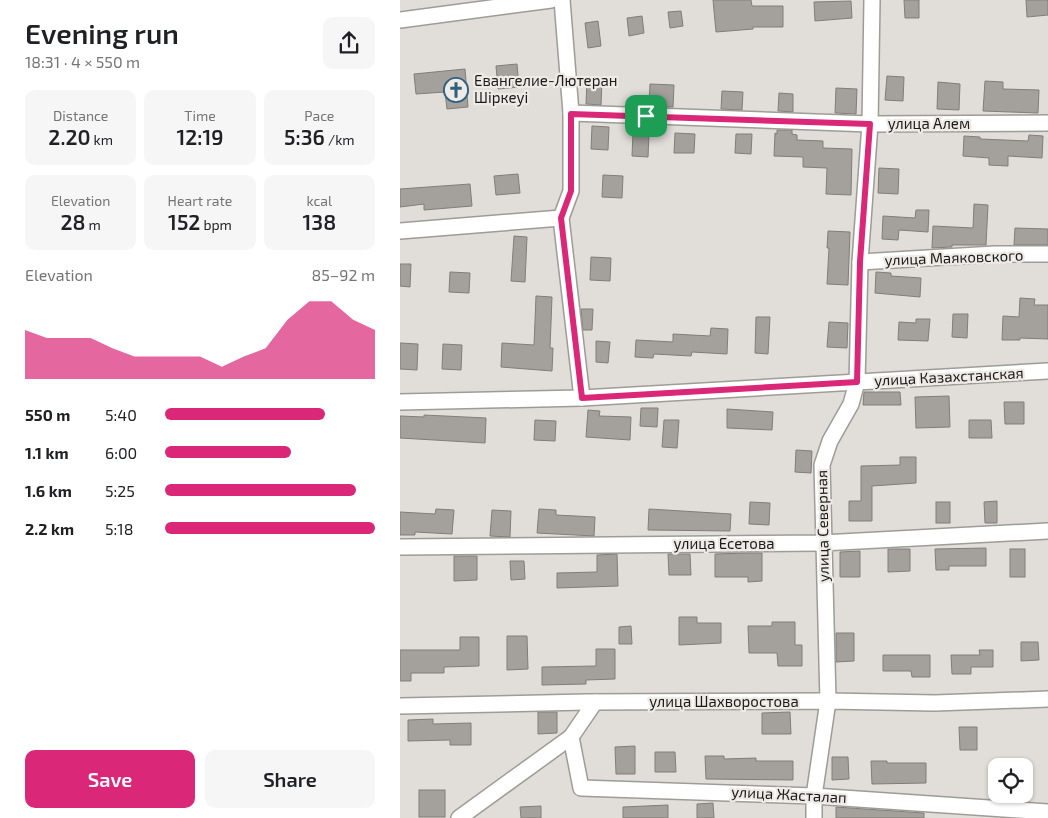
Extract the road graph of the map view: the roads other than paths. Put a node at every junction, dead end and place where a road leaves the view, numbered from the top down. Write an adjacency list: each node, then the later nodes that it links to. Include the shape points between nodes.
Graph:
1 (551, 0): 4 (street)
2 (562, 0): 5 (street)
3 (872, 0): 7 (street, улица Северная)
4 (400, 20)
5 (571, 114): 7 (street, улица Алем); 8 (street, via 571,191)
6 (1048, 123): 7 (street, улица Алем)
7 (870, 124): 11 (street, улица Северная)
8 (561, 218): 9 (street); 14 (street)
9 (400, 231)
10 (1048, 254): 11 (street, улица Маяковского)
11 (860, 262): 13 (street, улица Северная)
12 (1048, 371): 13 (street, улица Казахстанская)
13 (857, 382): 14 (street, улица Казахстанская); 17 (street, улица Северная, via 851,404 830,441 822,465)
14 (582, 398): 15 (street, улица Казахстанская)
15 (400, 402)
16 (1048, 531): 17 (street, улица Есетова)
17 (822, 543): 18 (street, улица Есетова); 20 (street, улица Северная)
18 (400, 547)
19 (1048, 699): 20 (street, улица Шахворостова, via 935,703)
20 (828, 701): 21 (street, улица Шахворостова); 24 (street, улица Северная)
21 (594, 702): 22 (street, улица Шахворостова); 23 (street)
22 (400, 706)
23 (571, 737): 24 (street, улица Жасталап, via 581,788); 26 (street)
24 (814, 796): 25 (street, улица Жасталап); 27 (street, улица Северная)
25 (1048, 812)
26 (458, 818)
27 (814, 818)

